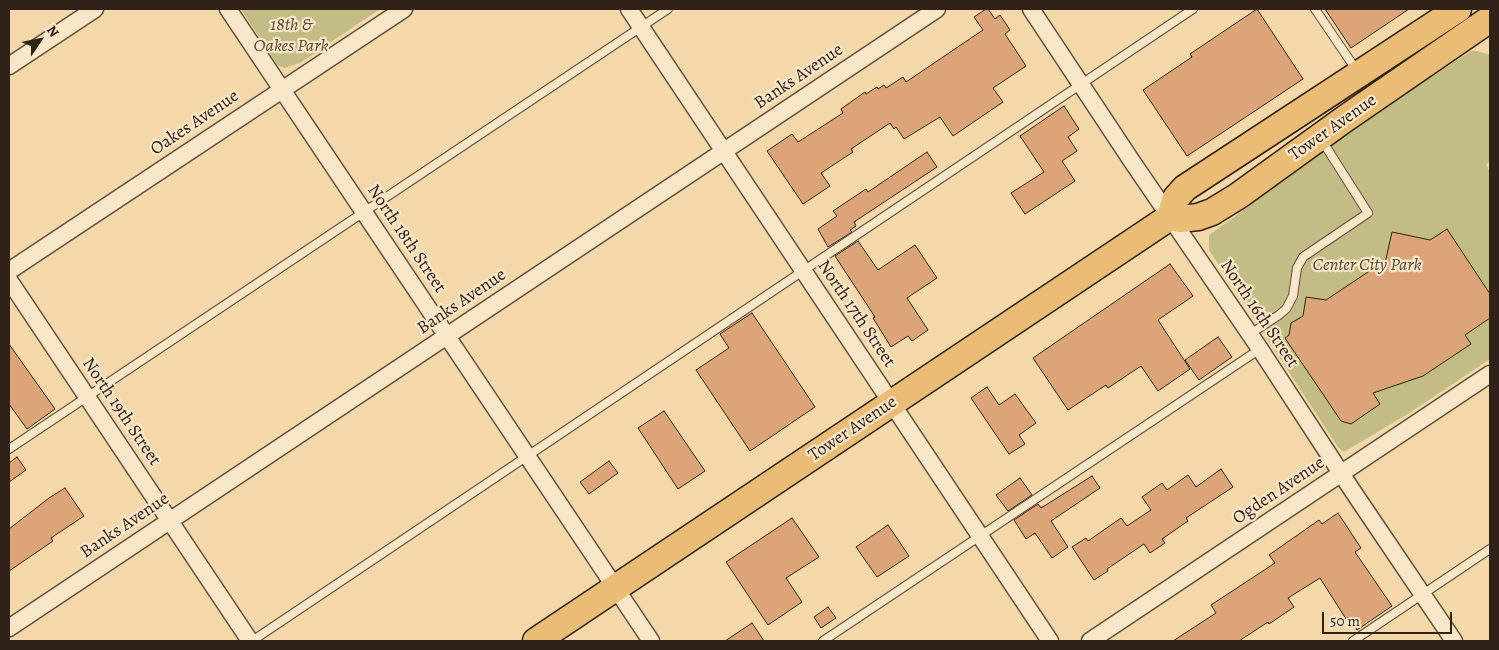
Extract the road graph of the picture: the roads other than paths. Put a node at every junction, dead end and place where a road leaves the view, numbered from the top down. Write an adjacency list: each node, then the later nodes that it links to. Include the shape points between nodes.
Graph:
1 (95, 9): 13 (street)
2 (228, 9): 16 (street, North 18th Street)
3 (404, 9): 16 (street, Oakes Avenue)
4 (629, 9): 12 (street, North 17th Street)
5 (668, 9): 12 (lane)
6 (937, 9): 18 (street, Banks Avenue)
7 (1031, 9): 15 (street, North 16th Street)
8 (1193, 9): 15 (lane)
9 (1315, 9): 14 (lane)
10 (1458, 9): 14 (main road, Tower Avenue)
11 (1490, 19): 17 (main road, Tower Avenue)
12 (641, 27): 18 (street, North 17th Street); 19 (lane)
13 (9, 66)
14 (1358, 73): 20 (main road, Tower Avenue, via 1185,188 1176,198)
15 (1081, 86): 20 (street, North 16th Street); 22 (lane)
16 (282, 90): 19 (street, North 18th Street); 21 (street, Oakes Avenue)
17 (1320, 136): 20 (main road, Tower Avenue, via 1212,212 1198,218); 24 (lane, via 1368,214 1303,256 1286,309)
18 (724, 151): 22 (street, North 17th Street); 25 (street, Banks Avenue)
19 (364, 211): 25 (street, North 18th Street); 28 (lane)
20 (1170, 217): 24 (street, North 16th Street); 29 (main road, Tower Avenue)
21 (9, 272)
22 (804, 272): 29 (street, North 17th Street); 31 (lane)
23 (9, 280): 28 (street, North 19th Street)
24 (1250, 334): 26 (street, North 16th Street)
25 (447, 336): 31 (street, North 18th Street); 33 (street, Banks Avenue)
26 (1260, 349): 32 (street, North 16th Street); 34 (lane)
27 (1490, 374): 32 (street, Ogden Avenue)
28 (86, 396): 30 (lane); 33 (street, North 19th Street)
29 (891, 403): 34 (street, North 17th Street); 36 (main road, Tower Avenue)
30 (9, 449)
31 (527, 455): 36 (street, North 18th Street); 39 (lane)
32 (1341, 474): 37 (street, North 16th Street); 44 (street, Ogden Avenue)
33 (170, 521): 38 (street, Banks Avenue); 39 (street, North 19th Street)
34 (980, 536): 42 (lane); 43 (street, North 17th Street)
35 (1490, 549): 37 (lane)
36 (615, 588): 40 (main road, Tower Avenue); 41 (street, North 18th Street)
37 (1422, 594): 45 (lane); 46 (street, North 16th Street)
38 (9, 628)
39 (251, 641)
40 (536, 641)
41 (651, 641)
42 (823, 641)
43 (1050, 641)
44 (1090, 641)
45 (1353, 641)
46 (1454, 641)

